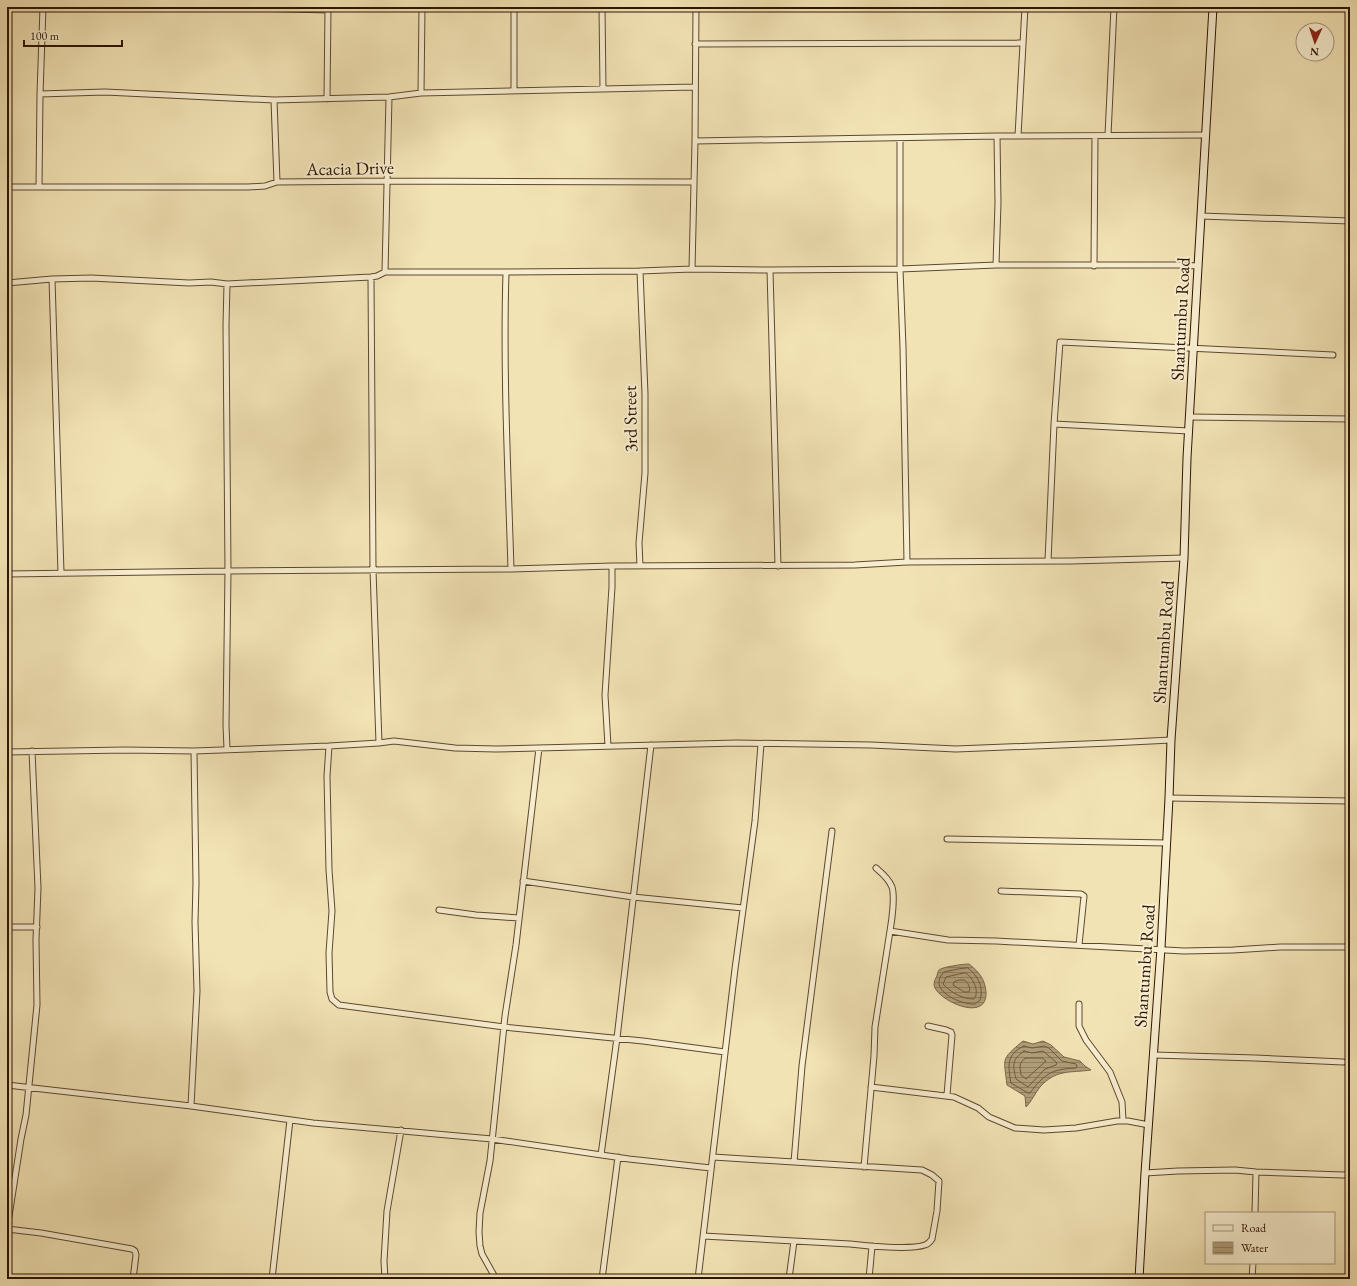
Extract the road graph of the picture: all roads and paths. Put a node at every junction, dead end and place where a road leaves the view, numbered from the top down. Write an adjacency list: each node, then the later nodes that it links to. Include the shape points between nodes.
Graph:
1 (43, 7): 17 (street)
2 (218, 7): 10 (street)
3 (422, 7): 16 (street)
4 (514, 7): 15 (street)
5 (602, 7): 14 (street)
6 (696, 7): 12 (street)
7 (1025, 7): 11 (street)
8 (1114, 7): 21 (street)
9 (1213, 7): 22 (street, Shantumbu Road)
10 (328, 8): 19 (street)
11 (1023, 43): 12 (street); 24 (street)
12 (695, 44): 13 (street)
13 (695, 88): 14 (street); 27 (street)
14 (603, 89): 15 (street)
15 (514, 92): 16 (street)
16 (421, 93): 18 (street)
17 (40, 94): 20 (street, via 105,92); 32 (street)
18 (389, 97): 19 (street); 28 (street)
19 (327, 99): 20 (street)
20 (274, 100): 29 (street)
21 (1108, 135): 22 (street); 25 (street)
22 (1206, 135): 33 (street, Shantumbu Road)
23 (997, 136): 24 (street); 26 (street); 35 (street)
24 (1018, 136): 25 (street)
25 (1095, 136): 36 (street)
26 (900, 138): 27 (street); 39 (street)
27 (695, 142): 30 (street)
28 (387, 181): 29 (street, Acacia Drive); 30 (street, Acacia Drive); 42 (street)
29 (277, 182): 32 (street, Acacia Drive, via 248,187)
30 (694, 182): 38 (street)
31 (7, 187): 32 (street, Acacia Drive)
32 (39, 188)
33 (1201, 216): 34 (street); 37 (street, Shantumbu Road)
34 (1350, 221)
35 (996, 266): 36 (street); 39 (street)
36 (1094, 266): 37 (street)
37 (1198, 266): 48 (street, Shantumbu Road)
38 (692, 269): 40 (street); 41 (street)
39 (900, 269): 40 (street); 55 (street)
40 (770, 270): 59 (street)
41 (640, 271): 43 (street); 58 (street, 3rd Street, via 645,473 639,543)
42 (385, 272): 43 (street); 44 (street)
43 (506, 272): 60 (street, via 504,322)
44 (370, 277): 47 (street); 62 (street)
45 (52, 279): 46 (street); 47 (street, via 91,278); 63 (street)
46 (7, 283)
47 (227, 284): 61 (street)
48 (1193, 348): 49 (street); 50 (street, Shantumbu Road); 52 (street, via 1060,342)
49 (1333, 355)
50 (1190, 417): 51 (street); 53 (street, Shantumbu Road)
51 (1350, 419)
52 (1054, 424): 53 (street); 56 (street)
53 (1189, 431): 54 (street, Shantumbu Road)
54 (1184, 558): 56 (street); 65 (street, Shantumbu Road)
55 (908, 562): 56 (street); 59 (street)
56 (1048, 562)
57 (612, 566): 58 (street); 60 (street); 69 (street, via 605,695)
58 (640, 566): 59 (street)
59 (778, 566)
60 (511, 569): 62 (street)
61 (228, 570): 62 (street); 63 (street); 72 (street)
62 (373, 570): 66 (street)
63 (61, 573): 64 (street)
64 (7, 574)
65 (1171, 740): 67 (street, via 956,748); 76 (street, Shantumbu Road)
66 (379, 743): 68 (street); 71 (street, via 394,740 455,748)
67 (761, 744): 70 (street); 85 (street, via 755,821)
68 (330, 746): 72 (street); 96 (street, via 327,776 332,1000 339,1005)
69 (608, 746): 70 (street); 71 (street)
70 (651, 746): 84 (street)
71 (538, 748): 82 (street)
72 (227, 749): 75 (street)
73 (32, 751): 74 (street); 75 (street); 89 (street, via 38,888)
74 (7, 752)
75 (194, 752): 105 (street, via 197,991)
76 (1169, 798): 77 (street); 80 (street, Shantumbu Road)
77 (1350, 801)
78 (832, 831): 114 (street, via 802,1066)
79 (947, 839): 80 (street)
80 (1167, 843): 93 (street, Shantumbu Road)
81 (876, 868): 90 (street, via 892,887 893,915)
82 (523, 881): 84 (street); 87 (street)
83 (1001, 891): 91 (street, via 1084,896)
84 (633, 897): 85 (street); 97 (street)
85 (743, 908): 98 (street)
86 (439, 910): 87 (street)
87 (518, 918): 96 (street)
88 (7, 927): 89 (street)
89 (37, 927): 103 (street, via 37,1005)
90 (890, 930): 91 (street, via 948,940); 102 (street, via 875,1027)
91 (1079, 945): 93 (street)
92 (1348, 947): 93 (street, via 1184,951)
93 (1161, 948): 99 (street, Shantumbu Road)
94 (1079, 1004): 107 (street, via 1080,1026 1086,1040 1110,1072 1122,1102)
95 (928, 1026): 104 (street, via 946,1030 952,1035)
96 (504, 1027): 97 (street); 110 (street)
97 (616, 1038): 98 (street); 111 (street)
98 (725, 1052): 113 (street)
99 (1154, 1055): 100 (street); 108 (street, Shantumbu Road)
100 (1343, 1062)
101 (7, 1085): 103 (street)
102 (871, 1087): 104 (street); 115 (street)
103 (30, 1088): 105 (street); 121 (street)
104 (947, 1095): 107 (street, via 1015,1128 1076,1128)
105 (191, 1106): 106 (street)
106 (290, 1120): 109 (street); 127 (street)
107 (1123, 1121): 108 (street)
108 (1149, 1125): 118 (street, Shantumbu Road)
109 (401, 1130): 110 (street); 128 (street, via 387,1211)
110 (492, 1139): 111 (street); 129 (street, via 479,1232 482,1254)
111 (601, 1155): 112 (street)
112 (618, 1157): 116 (street); 130 (street)
113 (713, 1157): 114 (street); 116 (street)
114 (794, 1162): 115 (street)
115 (864, 1167): 124 (street, via 922,1170 939,1181 935,1224 929,1243 921,1246)
116 (711, 1168): 122 (street)
117 (1256, 1172): 118 (street, via 1235,1170); 119 (street); 120 (street)
118 (1145, 1173): 134 (street, Shantumbu Road)
119 (1350, 1174)
120 (1255, 1212)
121 (7, 1229): 126 (street, via 132,1249 136,1255)
122 (703, 1236): 123 (street); 131 (street)
123 (794, 1241): 124 (street); 132 (street)
124 (872, 1246): 133 (street)
125 (1254, 1264): 135 (street)
126 (134, 1279)
127 (272, 1279)
128 (385, 1279)
129 (496, 1279)
130 (602, 1279)
131 (698, 1279)
132 (789, 1279)
133 (869, 1279)
134 (1139, 1279)
135 (1252, 1279)

